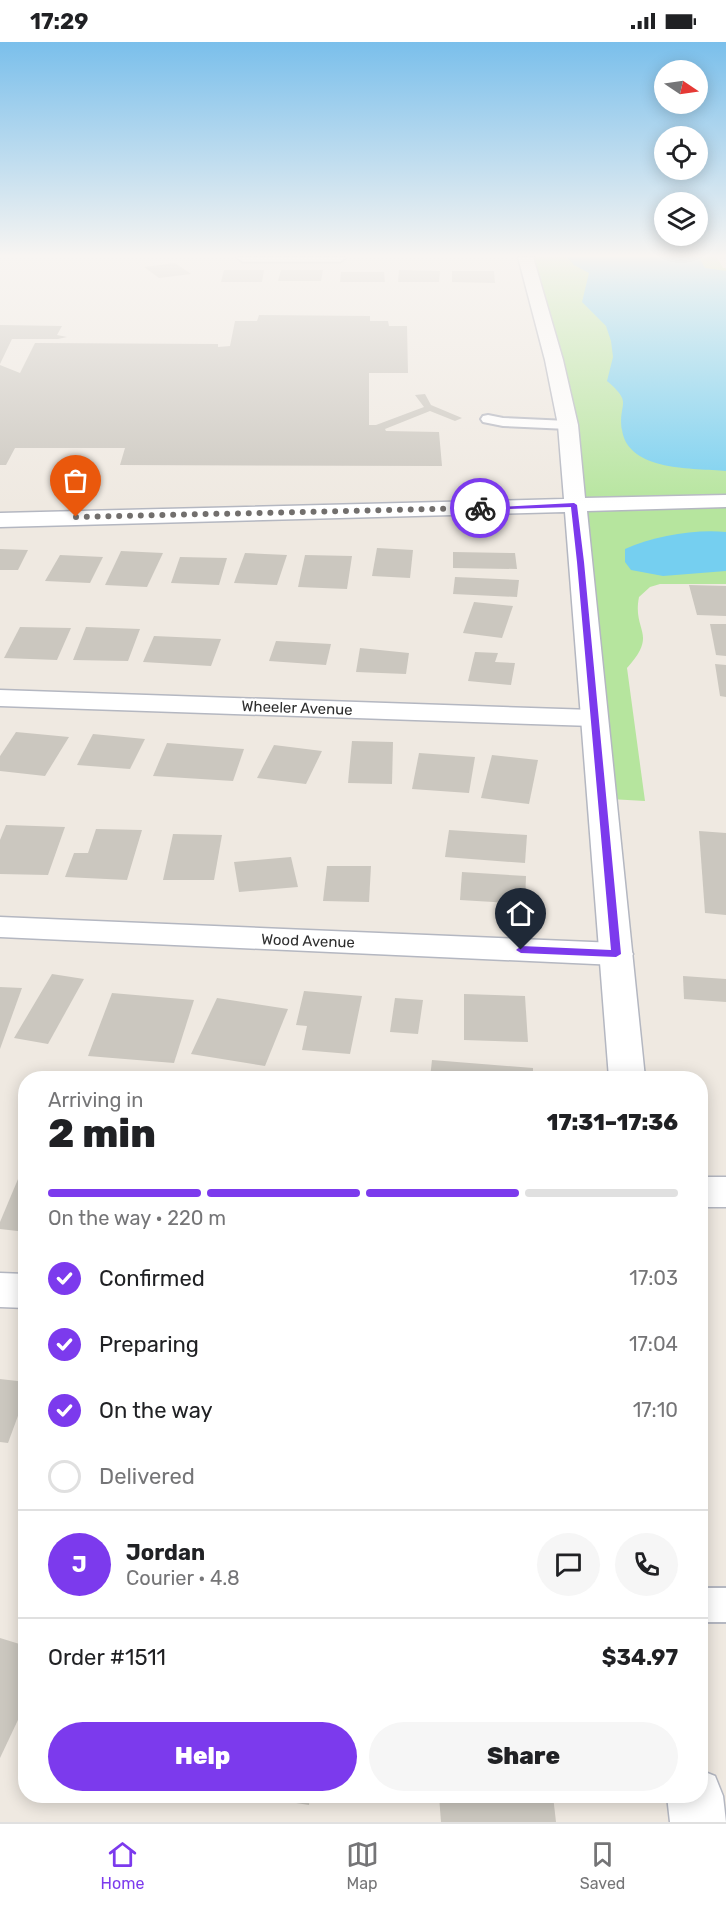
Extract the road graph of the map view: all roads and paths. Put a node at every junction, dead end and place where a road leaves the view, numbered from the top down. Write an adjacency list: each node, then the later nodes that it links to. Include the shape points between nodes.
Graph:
1 (548, 340): 3 (main road)
2 (488, 419): 3 (lane)
3 (568, 425): 5 (main road)
4 (726, 501): 5 (main road)
5 (574, 505): 6 (main road); 8 (main road)
6 (0, 520)
7 (0, 698): 8 (main road, Wheeler Avenue)
8 (593, 718): 10 (main road)
9 (0, 927): 10 (main road, Wood Avenue)
10 (616, 954): 11 (main road)
11 (626, 1071)
12 (708, 1192): 13 (main road)
13 (726, 1192)
14 (0, 1290): 15 (main road)
15 (18, 1291)
16 (708, 1605): 17 (lane)
17 (726, 1605)
18 (696, 1803): 19 (main road)
19 (698, 1822)

